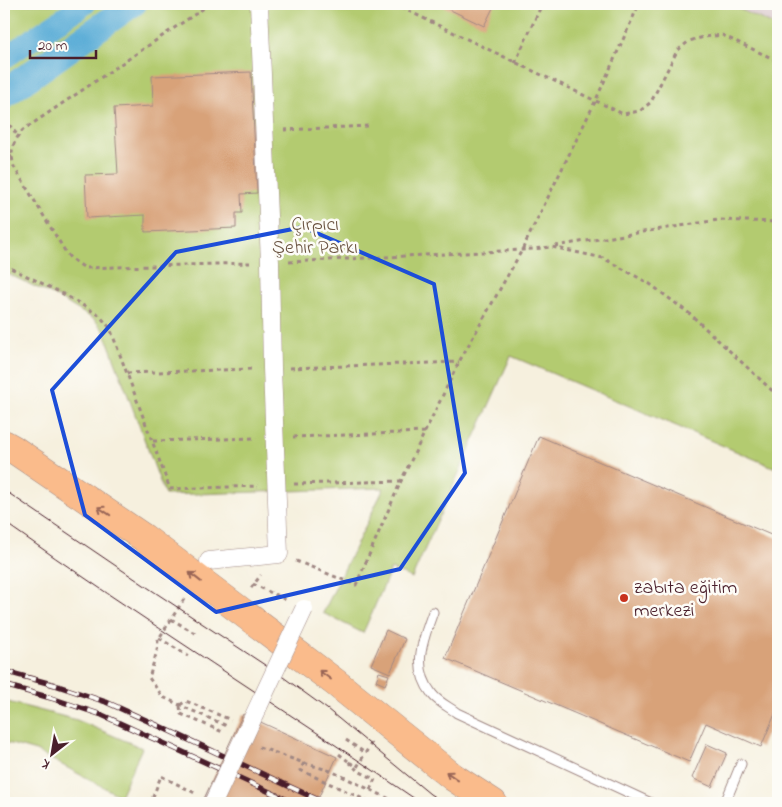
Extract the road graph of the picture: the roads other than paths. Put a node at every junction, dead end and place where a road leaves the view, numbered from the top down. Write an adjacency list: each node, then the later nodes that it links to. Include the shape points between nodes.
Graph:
1 (258, 4): 3 (street, via 280,554)
2 (4, 444): 8 (main road, one-way to 2, via 453,777 336,683 144,538)
3 (209, 561)
4 (304, 609): 7 (street, bridge, via 241,732)
5 (433, 612): 9 (lane, via 420,650 422,672 432,694 457,713)
6 (741, 764): 10 (lane)
7 (213, 803)
8 (492, 803)
9 (651, 803)
10 (725, 803)

